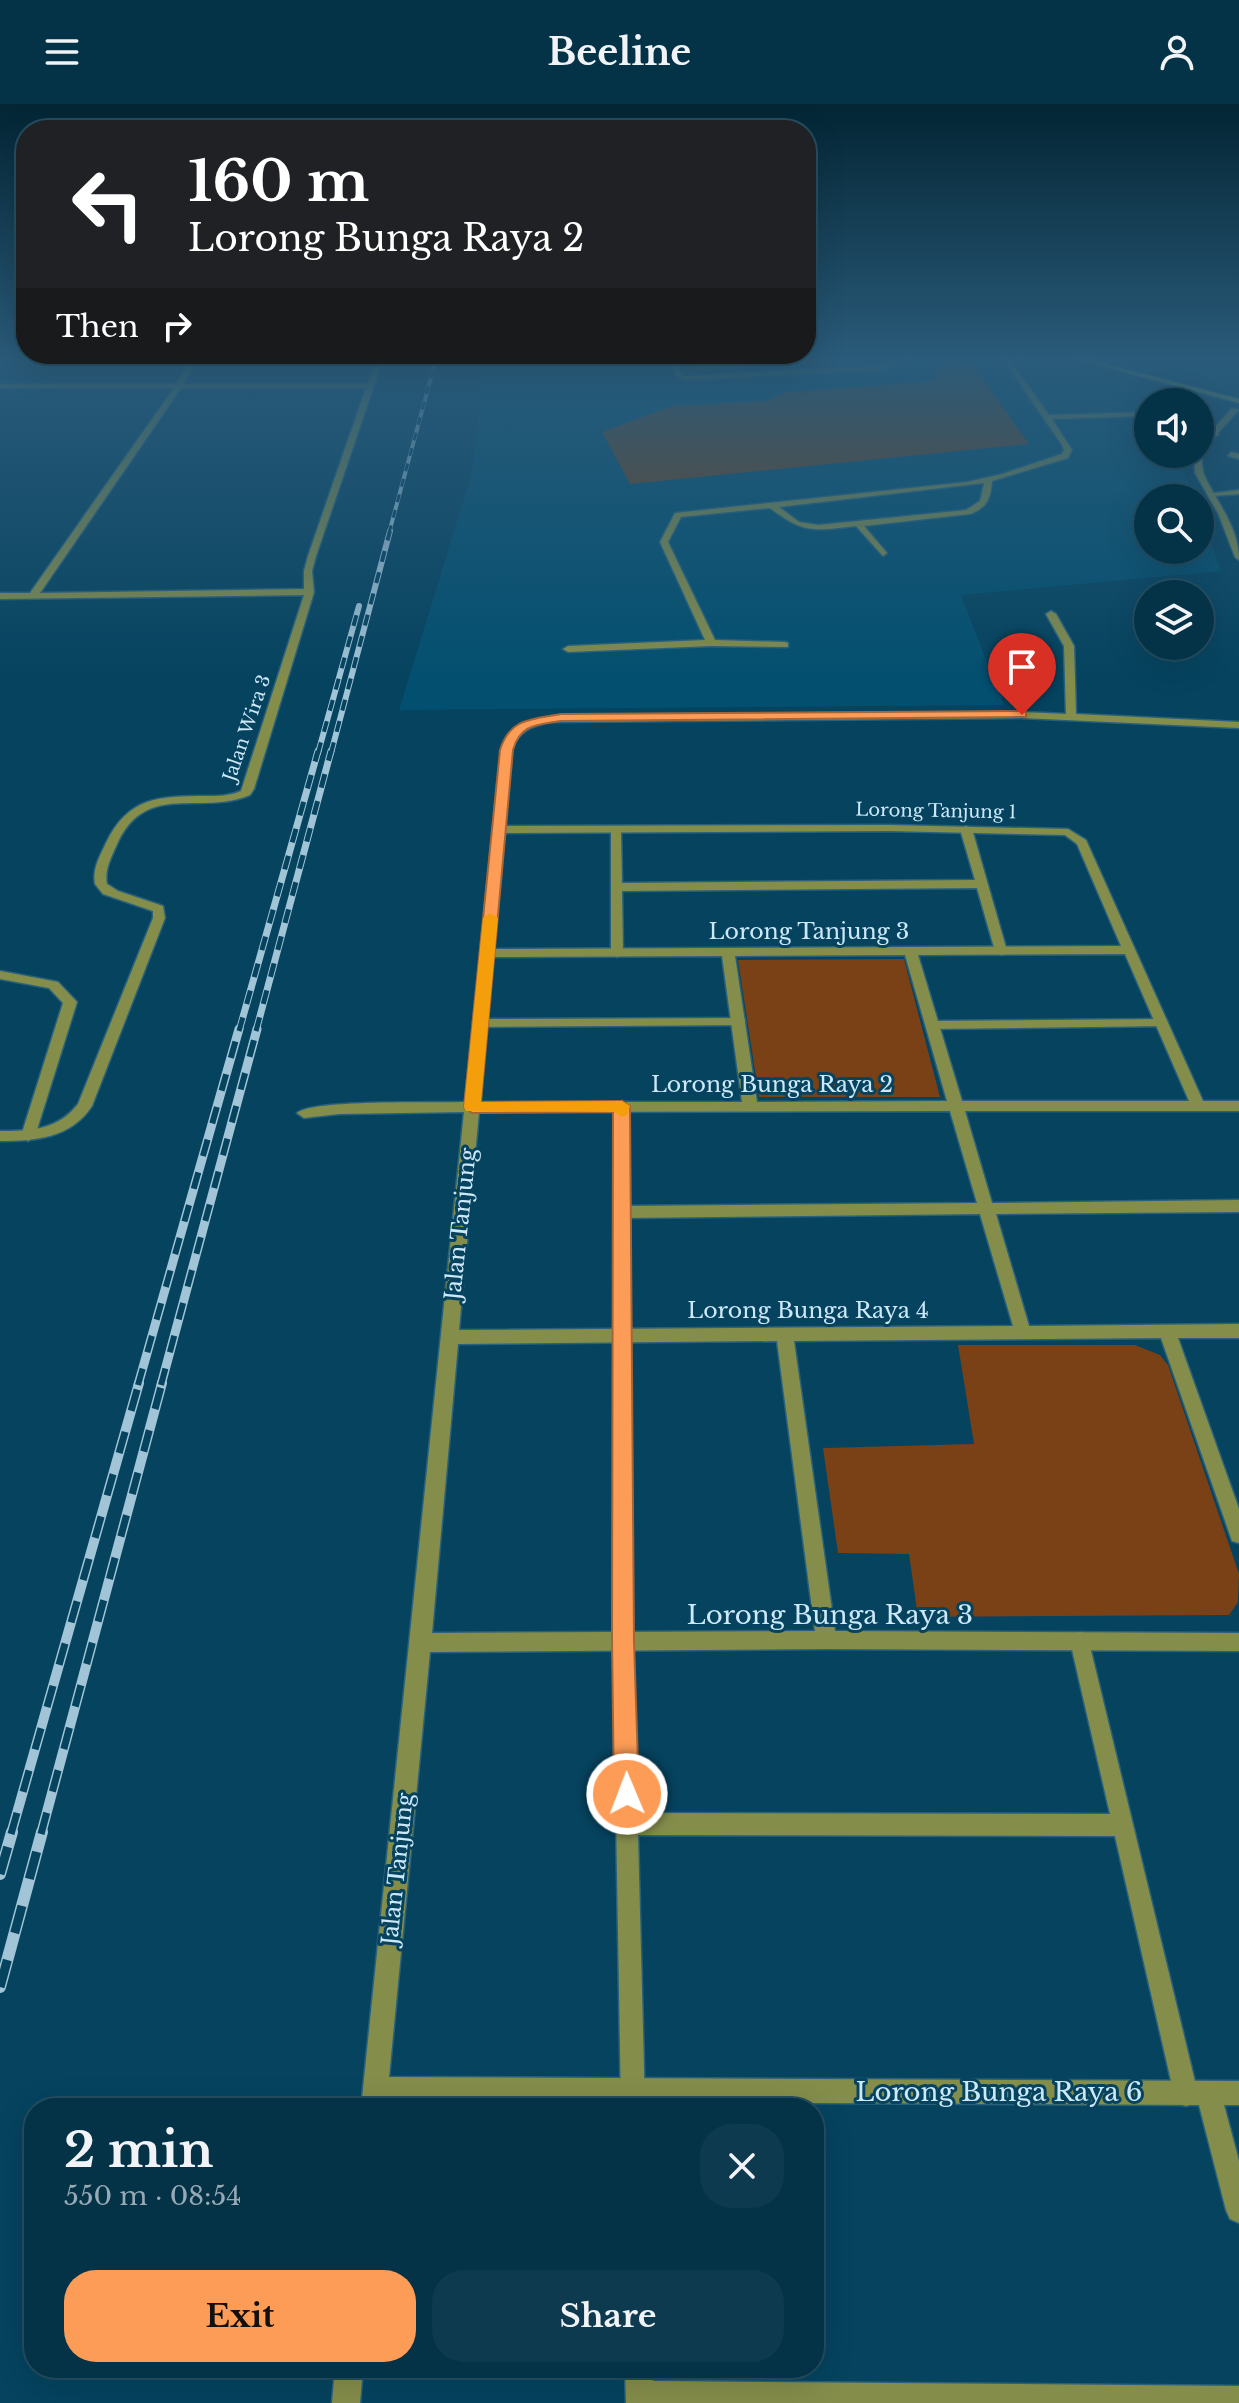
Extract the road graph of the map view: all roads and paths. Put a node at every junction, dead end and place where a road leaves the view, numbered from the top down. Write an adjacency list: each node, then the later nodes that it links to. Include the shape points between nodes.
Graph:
1 (121, 466): 14 (street)
2 (343, 466): 12 (street, Jalan Wira 3, via 312,556)
3 (1032, 466): 4 (street)
4 (988, 480): 8 (street); 9 (street, via 982,508)
5 (1239, 492): 6 (street)
6 (1214, 494)
7 (1214, 501): 11 (street)
8 (770, 504): 9 (street, via 807,527); 16 (street, via 681,513 665,536)
9 (858, 524): 10 (street)
10 (883, 553)
11 (1239, 557)
12 (309, 592): 14 (street); 45 (street, Jalan Wira 3, via 246,793 147,803 116,831 100,870 102,887 151,903 159,909 159,918 85,1106 66,1128)
13 (0, 596): 14 (street)
14 (33, 596)
15 (1051, 614): 19 (street, via 1069,646)
16 (711, 643): 17 (street); 18 (street)
17 (785, 645)
18 (568, 649)
19 (1071, 715): 20 (street, Jalan Tanjung); 22 (street, Jalan Tanjung, via 528,723 511,735 506,750)
20 (1239, 725)
21 (966, 829): 23 (street, Lorong Tanjung 1); 24 (street); 26 (street, Lorong Tanjung 1, via 1058,831 1076,837)
22 (499, 830): 23 (street, Lorong Tanjung 1); 30 (street, Jalan Tanjung)
23 (615, 830): 25 (street)
24 (981, 884): 25 (street); 29 (street)
25 (616, 887): 31 (street)
26 (1130, 950): 29 (street, Lorong Tanjung 3); 35 (street, Lorong Tanjung 1)
27 (728, 951): 28 (street, Lorong Tanjung 3); 31 (street, Lorong Tanjung 3); 33 (street)
28 (910, 951): 29 (street, Lorong Tanjung 3); 36 (street)
29 (1001, 951)
30 (487, 953): 31 (street, Lorong Tanjung 3); 34 (street, Jalan Tanjung)
31 (617, 953)
32 (0, 975): 45 (street, via 53,985 70,1002)
33 (740, 1022): 34 (street); 38 (street)
34 (480, 1023): 42 (street, Jalan Tanjung)
35 (1162, 1023): 36 (street); 40 (street, Lorong Tanjung 1)
36 (933, 1025): 39 (street)
37 (622, 1106): 38 (street, Lorong Bunga Raya 2); 42 (street, Lorong Bunga Raya 2); 48 (street)
38 (750, 1106): 39 (street, Lorong Bunga Raya 2)
39 (957, 1106): 40 (street, Lorong Bunga Raya 2); 47 (street)
40 (1198, 1106): 41 (street, Lorong Bunga Raya 2)
41 (1239, 1106)
42 (472, 1107): 43 (street, Lorong Bunga Raya 2); 54 (street, Jalan Tanjung)
43 (304, 1113)
44 (0, 1136): 45 (street, Jalan Wira 3)
45 (28, 1136)
46 (1239, 1206): 47 (street)
47 (987, 1209): 48 (street); 51 (street)
48 (622, 1212): 52 (street)
49 (1239, 1331): 50 (street, Lorong Bunga Raya 4)
50 (1167, 1332): 51 (street, Lorong Bunga Raya 4); 55 (street)
51 (1023, 1333): 53 (street, Lorong Bunga Raya 4)
52 (623, 1334): 53 (street, Lorong Bunga Raya 4); 54 (street, Lorong Bunga Raya 4); 57 (street)
53 (785, 1335): 56 (street)
54 (449, 1337): 60 (street, Jalan Tanjung)
55 (1239, 1535)
56 (826, 1640): 57 (street, Lorong Bunga Raya 3); 58 (street, Lorong Bunga Raya 3)
57 (623, 1641): 60 (street, Lorong Bunga Raya 3); 61 (street)
58 (1080, 1641): 59 (street, Lorong Bunga Raya 3); 62 (street)
59 (1239, 1642)
60 (421, 1643): 65 (street, Jalan Tanjung)
61 (627, 1824): 62 (street); 66 (street)
62 (1123, 1825): 64 (street)
63 (1239, 2093): 64 (street, Lorong Bunga Raya 6)
64 (1198, 2094): 67 (street, Lorong Bunga Raya 6); 68 (street)
65 (374, 2098)
66 (633, 2098)
67 (746, 2098)
68 (1239, 2210)
69 (348, 2378): 72 (street)
70 (639, 2389): 71 (street)
71 (1239, 2400)
72 (346, 2403)

